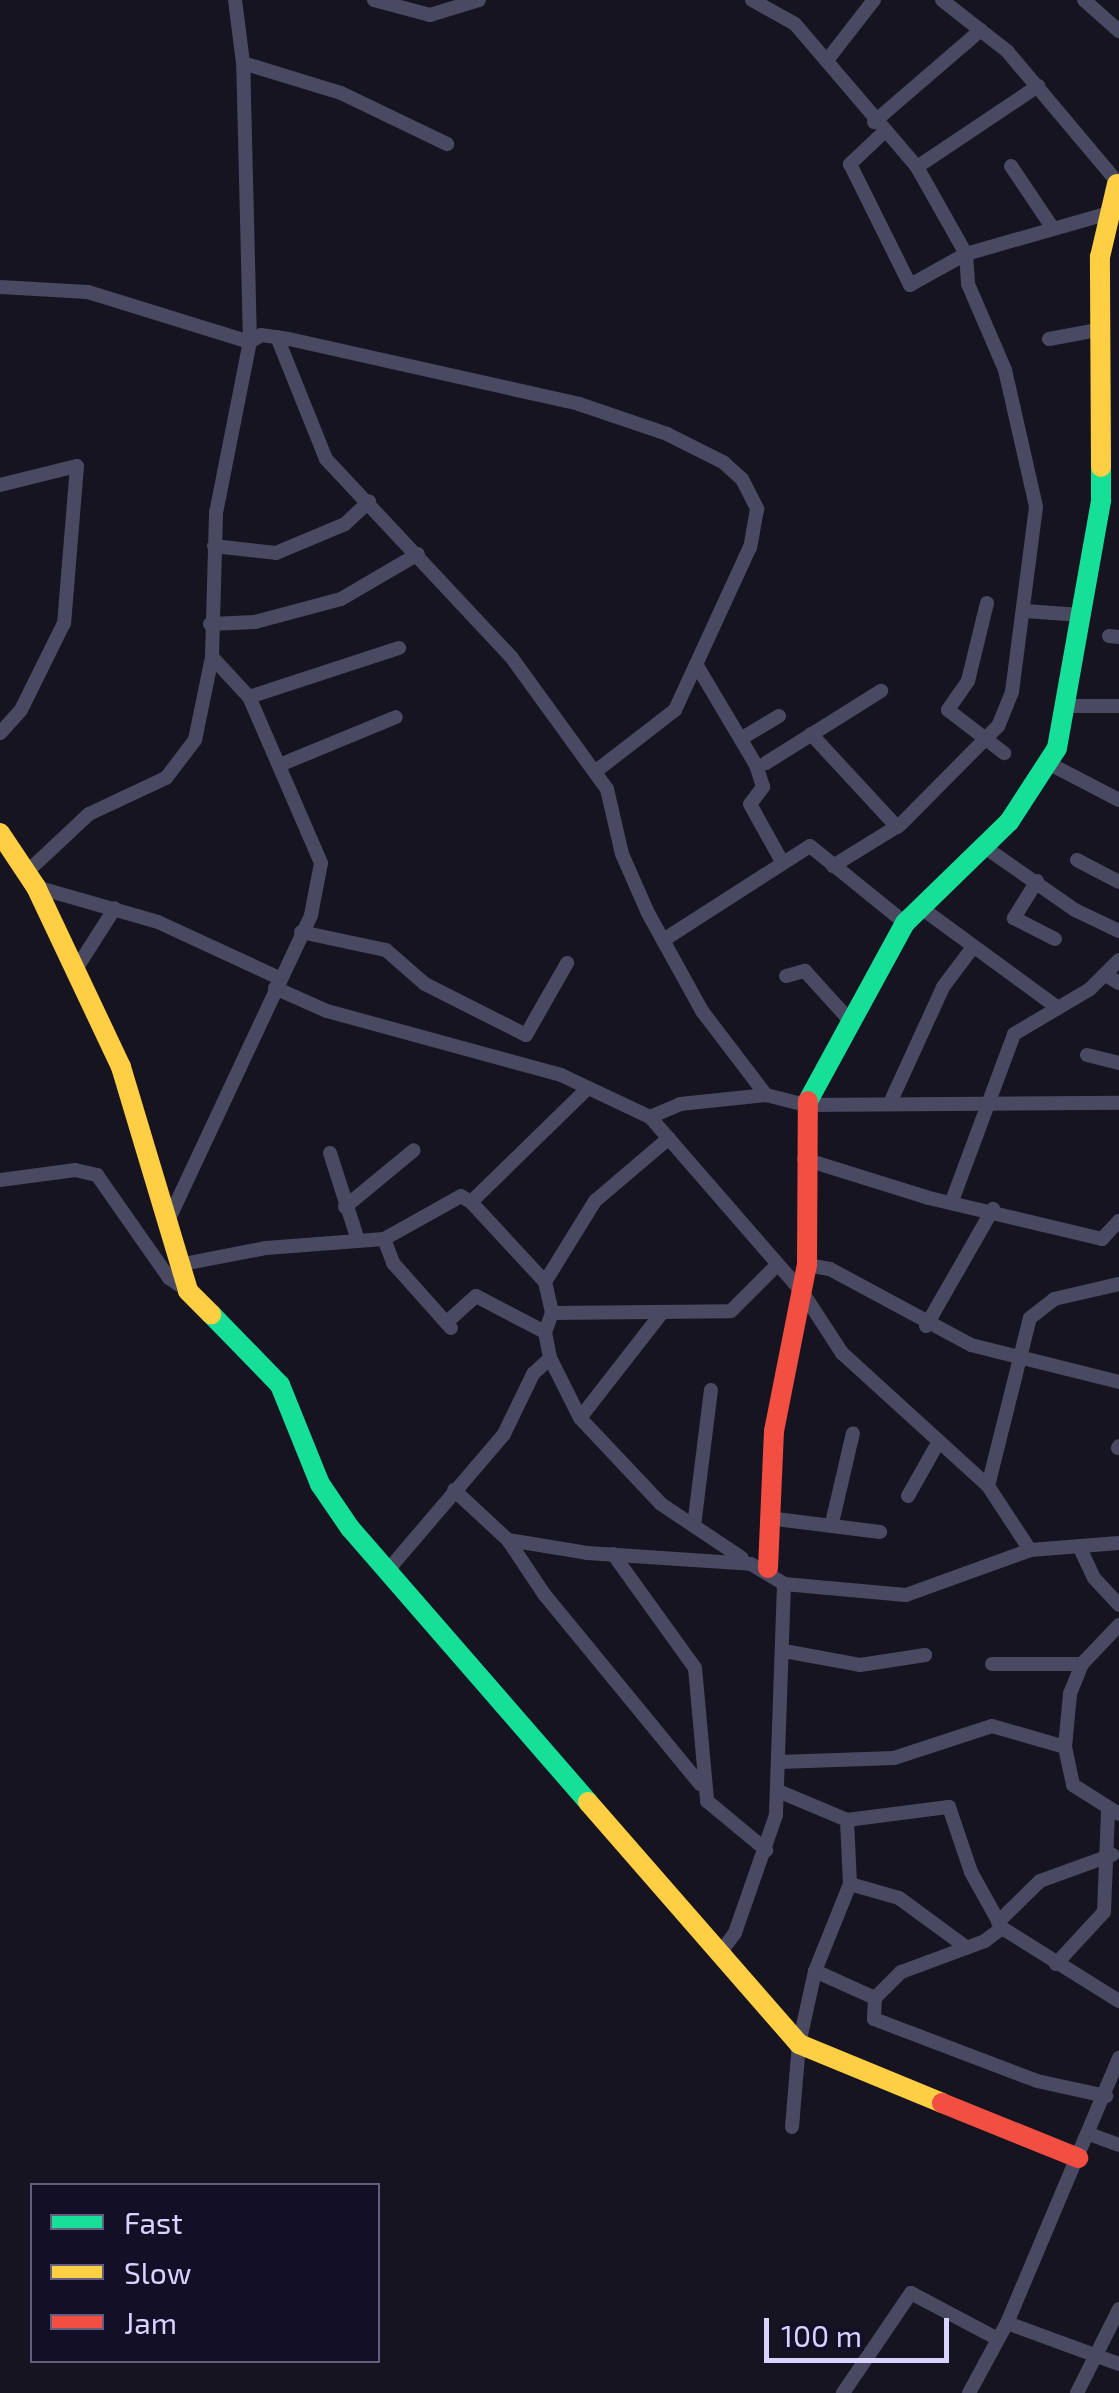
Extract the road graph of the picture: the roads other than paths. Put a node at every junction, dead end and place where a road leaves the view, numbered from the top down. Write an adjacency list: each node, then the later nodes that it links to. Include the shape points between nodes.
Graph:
1 (235, 0): 11 (street)
2 (374, 0): 3 (street, via 430,14)
3 (479, 0)
4 (752, 0): 10 (street, via 795,24)
5 (874, 0): 10 (street)
6 (942, 0): 8 (street)
7 (1084, 0): 9 (street)
8 (981, 30): 12 (street); 13 (street)
9 (1119, 31)
10 (828, 59): 13 (street)
11 (244, 63): 14 (street, via 341,94); 25 (street)
12 (1038, 86): 16 (street); 17 (street)
13 (879, 127): 16 (street); 20 (street, via 850,164 906,282 914,284)
14 (447, 144)
15 (1011, 166): 19 (street)
16 (918, 167): 20 (street)
17 (1118, 184): 18 (street)
18 (1109, 213): 19 (street); 22 (street)
19 (1052, 227): 20 (street)
20 (966, 254): 32 (street, via 968,284 1005,370 1036,507)
21 (0, 287): 25 (street, via 88,292)
22 (1098, 330): 24 (street); 26 (street)
23 (278, 337): 25 (street); 28 (street, via 318,447); 37 (street, via 579,404 723,462 753,498 756,531)
24 (1049, 339)
25 (250, 342): 29 (street)
26 (1109, 466): 33 (street)
27 (0, 485): 44 (street, via 77,466 64,623 21,710)
28 (369, 502): 29 (street, via 344,524 276,553); 30 (street)
29 (214, 546): 34 (street)
30 (418, 554): 34 (street, via 342,598 255,622); 52 (street, via 522,670)
31 (987, 603): 47 (street, via 968,680 948,710)
32 (1025, 611): 33 (street); 47 (street, via 1012,692)
33 (1082, 616): 40 (street)
34 (210, 624): 36 (street)
35 (400, 648): 39 (street)
36 (212, 658): 39 (street); 60 (street, via 195,740 184,761 149,790 89,814)
37 (696, 664): 46 (street); 52 (street, via 675,710)
38 (881, 692): 45 (street)
39 (249, 697): 51 (street)
40 (1065, 706): 41 (street); 50 (street)
41 (1119, 706)
42 (779, 716): 46 (street)
43 (396, 717): 51 (street)
44 (0, 733)
45 (810, 734): 49 (street); 54 (street)
46 (742, 738): 57 (street, via 762,783 750,804)
47 (986, 742): 48 (street); 54 (street)
48 (1004, 753)
49 (766, 763)
50 (1048, 763): 53 (street); 56 (street)
51 (282, 764): 67 (street, via 322,864)
52 (596, 771): 68 (street, via 635,887)
53 (1119, 800)
54 (896, 827): 59 (street)
55 (0, 833): 60 (street)
56 (986, 848): 61 (street); 63 (street)
57 (780, 860): 59 (street, via 814,846); 68 (street, via 744,894)
58 (1077, 860): 62 (street)
59 (833, 866): 65 (street)
60 (32, 880): 64 (street); 73 (street)
61 (1037, 880): 66 (street); 69 (street, via 1014,918)
62 (1119, 882)
63 (920, 907): 65 (street); 70 (street)
64 (114, 908): 73 (street); 76 (street)
65 (905, 923): 78 (street)
66 (1119, 931)
67 (301, 932): 76 (street); 79 (street, via 386,950 425,984)
68 (664, 939): 84 (street, via 702,1011)
69 (1054, 939)
70 (973, 947): 77 (street); 85 (street, via 943,987)
71 (1119, 960): 75 (street)
72 (567, 963): 79 (street)
73 (76, 968): 100 (street, via 121,1067)
74 (786, 976): 78 (street, via 805,971)
75 (1112, 979): 77 (street)
76 (277, 983): 81 (street, via 326,1011); 100 (street)
77 (1058, 1008): 88 (street, via 1014,1034)
78 (853, 1024): 87 (street)
79 (526, 1035): 81 (street)
80 (1087, 1055): 82 (street)
81 (514, 1061): 83 (street)
82 (1119, 1063)
83 (588, 1088): 89 (street); 95 (street)
84 (766, 1095): 87 (street); 89 (street, via 680,1104)
85 (890, 1103): 87 (street); 88 (street)
86 (1119, 1103): 88 (street, via 1027,1100)
87 (806, 1105): 93 (street)
88 (987, 1106): 96 (street)
89 (650, 1117): 90 (street)
90 (669, 1138): 103 (street, via 724,1210); 106 (street, via 595,1202)
91 (414, 1150): 97 (street)
92 (330, 1154): 97 (street)
93 (804, 1159): 96 (street); 105 (street)
94 (0, 1180): 108 (street, via 75,1170 97,1176 169,1278)
95 (472, 1202): 101 (street, via 461,1196); 106 (street)
96 (952, 1202): 98 (street)
97 (345, 1207): 102 (street)
98 (993, 1209): 99 (street, via 1102,1238); 112 (street)
99 (1119, 1220)
100 (167, 1224): 104 (street)
101 (384, 1239): 102 (street); 113 (street, via 393,1262 449,1326 476,1296)
102 (358, 1240): 104 (street)
103 (778, 1264): 109 (street); 111 (street, via 731,1311)
104 (178, 1265): 108 (street)
105 (806, 1265): 109 (street); 112 (street, via 830,1269)
106 (545, 1282): 110 (street)
107 (1119, 1284): 115 (street, via 1039,1309)
108 (188, 1291): 134 (street, via 280,1385 327,1498)
109 (803, 1294): 120 (street, via 842,1353); 124 (street, via 776,1415)
110 (552, 1312): 111 (street); 113 (street)
111 (660, 1314): 118 (street)
112 (926, 1326): 115 (street)
113 (546, 1332): 114 (street)
114 (550, 1358): 118 (street); 122 (street, via 533,1374 504,1434)
115 (1017, 1360): 116 (street); 121 (street)
116 (1119, 1382)
117 (711, 1390): 126 (street)
118 (580, 1418): 126 (street, via 622,1468)
119 (853, 1433): 125 (street)
120 (939, 1441): 121 (street); 123 (street)
121 (988, 1486): 131 (street)
122 (454, 1490): 128 (street); 134 (street)
123 (908, 1496)
124 (768, 1518): 125 (street); 133 (street)
125 (832, 1523): 127 (street)
126 (694, 1526): 133 (street)
127 (880, 1532)
128 (508, 1540): 132 (street); 144 (street, via 544,1594)
129 (1119, 1543): 130 (street)
130 (1080, 1548): 131 (street); 136 (street, via 1094,1578)
131 (1030, 1550): 135 (street, via 906,1595)
132 (613, 1554): 133 (street); 144 (street, via 695,1668 702,1696)
133 (760, 1566): 135 (street)
134 (388, 1570): 154 (street)
135 (784, 1584): 138 (street)
136 (1119, 1605)
137 (1119, 1625): 141 (street)
138 (784, 1651): 139 (street, via 860,1665); 143 (street)
139 (925, 1655)
140 (992, 1664): 141 (street)
141 (1082, 1664): 142 (street, via 1070,1694)
142 (1065, 1747): 143 (street, via 992,1726 894,1758); 146 (street, via 1066,1776)
143 (778, 1762): 145 (street)
144 (700, 1784): 149 (street, via 707,1801)
145 (778, 1791): 147 (street); 149 (street)
146 (1114, 1812): 150 (street)
147 (847, 1820): 151 (street); 152 (street, via 949,1807 968,1864)
148 (1119, 1847): 150 (street)
149 (766, 1850): 154 (street, via 735,1933)
150 (1109, 1860): 152 (street, via 1040,1881); 155 (street, via 1104,1912)
151 (850, 1884): 153 (street, via 899,1898); 156 (street)
152 (1000, 1925): 153 (street); 155 (street)
153 (967, 1948): 157 (street, via 912,1966)
154 (719, 1954): 159 (street)
155 (1056, 1964): 158 (street)
156 (816, 1971): 157 (street); 159 (street)
157 (875, 1998): 161 (street, via 874,2019 885,2027 1037,2081)
158 (1119, 2001)
159 (799, 2044): 162 (street); 165 (street)
160 (1119, 2059): 161 (street)
161 (1106, 2096): 163 (street)
162 (792, 2127)
163 (1089, 2134): 164 (street); 165 (street)
164 (1119, 2145)
165 (1078, 2158): 167 (street)
166 (1119, 2309): 169 (street)
167 (1007, 2322): 168 (street); 169 (street)
168 (998, 2340): 171 (street, via 911,2293 901,2298); 172 (street)
169 (1098, 2356): 170 (street); 173 (street)
170 (1119, 2364)
171 (843, 2393)
172 (969, 2393)
173 (1077, 2393)

